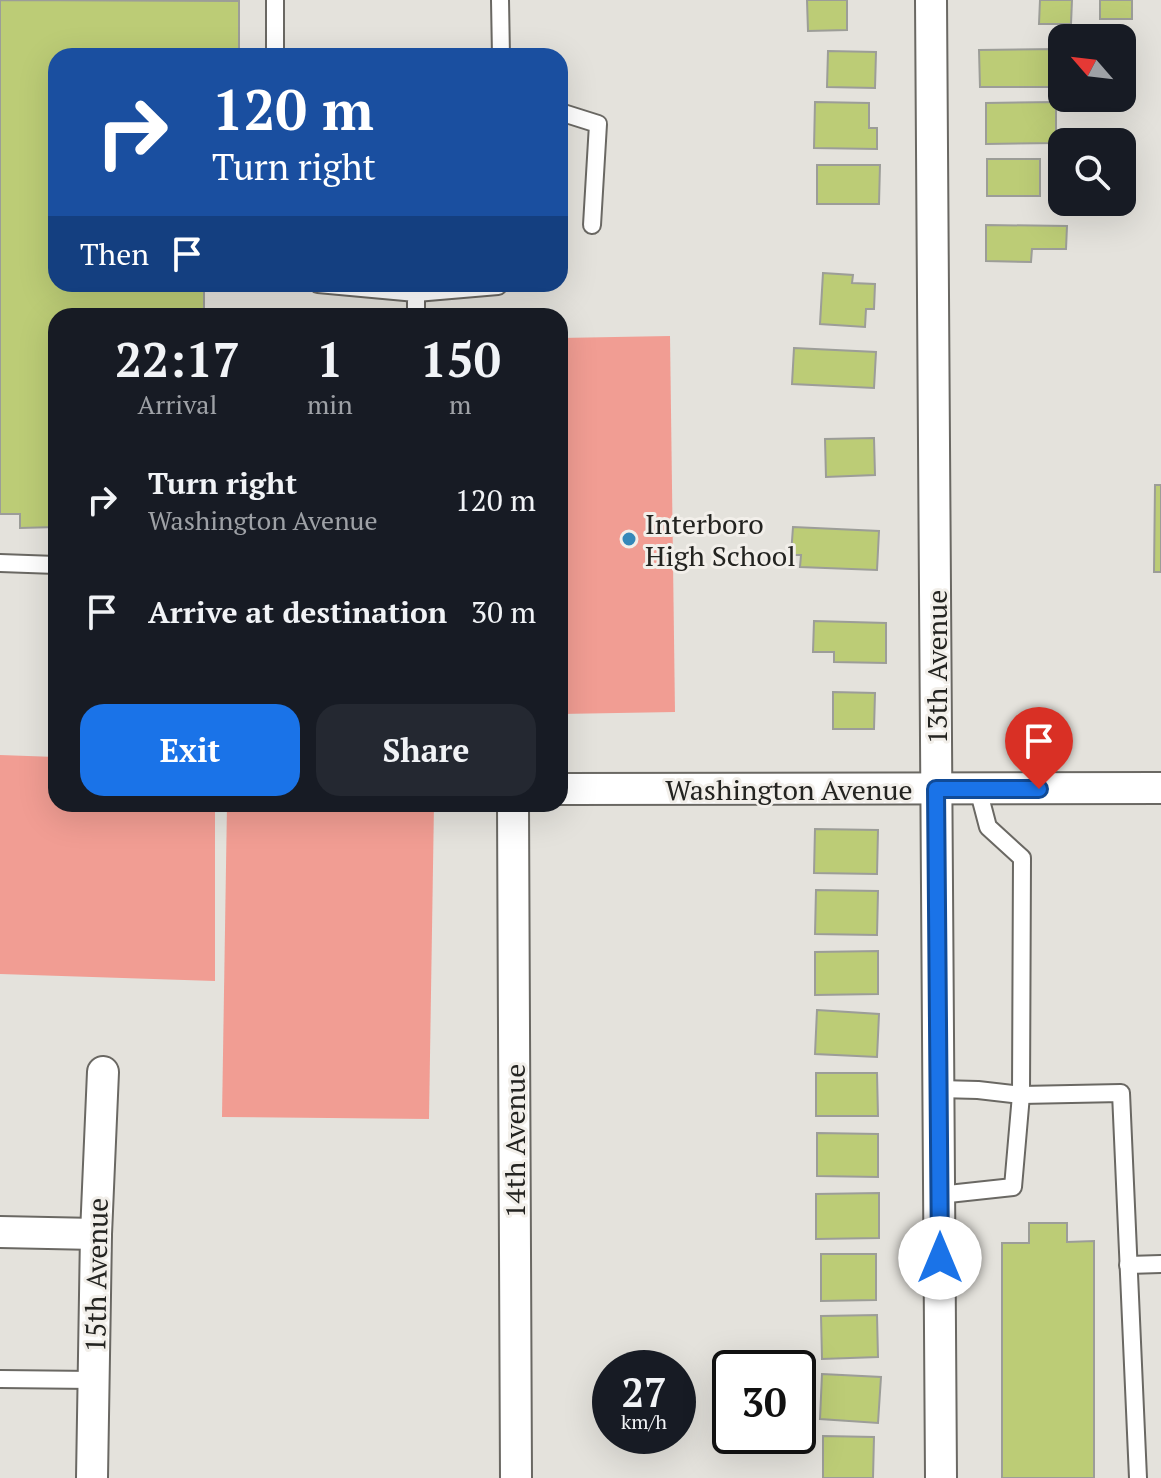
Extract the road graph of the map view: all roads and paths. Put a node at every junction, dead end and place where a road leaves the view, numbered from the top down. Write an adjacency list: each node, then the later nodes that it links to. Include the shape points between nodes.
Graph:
1 (275, 0): 4 (lane)
2 (500, 0): 5 (lane)
3 (931, 0): 16 (street, 13th Avenue)
4 (275, 48)
5 (501, 48)
6 (568, 115): 7 (lane, via 598,124)
7 (592, 225)
8 (405, 292): 10 (lane)
9 (428, 292): 10 (lane)
10 (416, 293): 11 (lane)
11 (416, 308)
12 (0, 563): 13 (lane)
13 (48, 565)
14 (1161, 788): 17 (street, Washington Avenue)
15 (568, 789): 16 (street, Washington Avenue)
16 (936, 789): 17 (street, Washington Avenue); 20 (street, 13th Avenue)
17 (978, 789): 21 (lane, via 988,827 1022,858)
18 (513, 812): 30 (street, 14th Avenue)
19 (103, 1072): 24 (street, 15th Avenue)
20 (939, 1089): 21 (lane); 22 (street, 13th Avenue)
21 (1021, 1095): 22 (lane, via 1013,1187); 26 (lane, via 1121,1093)
22 (939, 1195): 31 (street, 13th Avenue)
23 (0, 1232): 24 (street)
24 (96, 1234): 28 (street, 15th Avenue)
25 (1161, 1264): 26 (lane)
26 (1128, 1265): 32 (lane)
27 (0, 1379): 28 (lane)
28 (94, 1380): 29 (street, 15th Avenue)
29 (92, 1478)
30 (516, 1478)
31 (941, 1478)
32 (1138, 1478)

